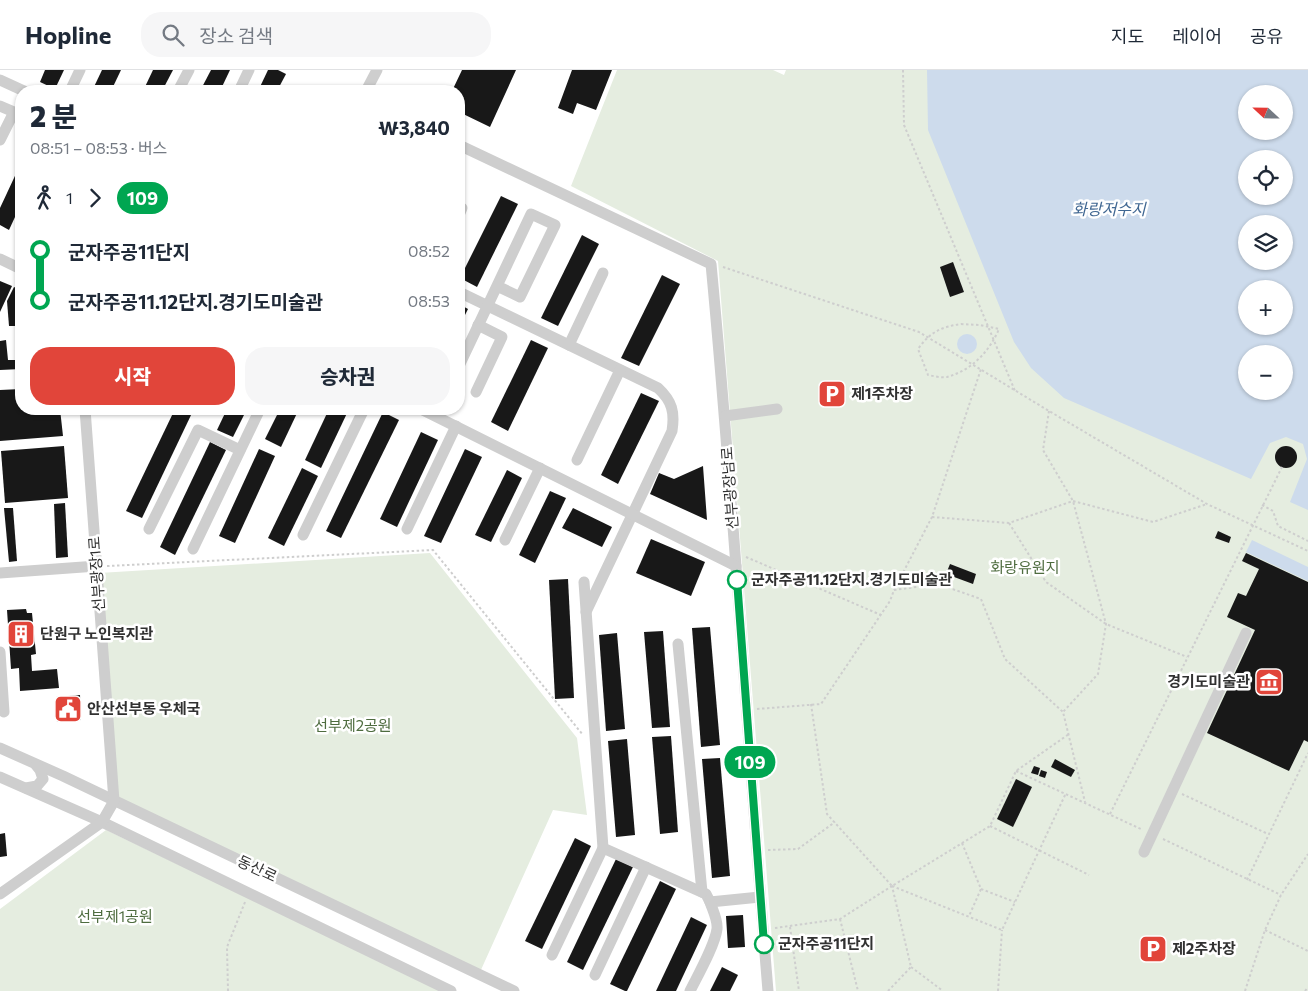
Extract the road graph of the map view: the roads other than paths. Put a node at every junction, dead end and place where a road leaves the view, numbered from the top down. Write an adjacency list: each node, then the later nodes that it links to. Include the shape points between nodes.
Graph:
1 (80, 70): 6 (street)
2 (189, 70): 7 (street)
3 (250, 70): 8 (street)
4 (377, 70): 9 (street)
5 (0, 80): 10 (street)
6 (73, 85)
7 (181, 85)
8 (242, 85)
9 (369, 85)
10 (15, 87)
11 (0, 106): 12 (street, via 14,112)
12 (0, 140)
13 (465, 148): 30 (street, 선부광장남로, via 711,264)
14 (0, 259): 15 (street)
15 (15, 266)
16 (603, 273): 21 (street)
17 (497, 286): 17 (street, via 531,214 555,225 520,297); 19 (street)
18 (465, 295): 19 (street)
19 (488, 306): 20 (street); 21 (street)
20 (478, 325): 22 (street); 24 (street, via 502,337)
21 (568, 345): 23 (street)
22 (465, 353)
23 (620, 370): 33 (street); 35 (street, via 658,388 669,400 674,419 672,430)
24 (476, 392)
25 (777, 409): 30 (street)
26 (86, 415): 41 (street, 선부광장1로)
27 (257, 415): 32 (street)
28 (361, 415): 38 (street)
29 (433, 415): 31 (street)
30 (725, 416): 42 (street, 선부광장남로)
31 (456, 426): 34 (street); 37 (street)
32 (240, 450): 36 (street, via 198,430); 40 (street)
33 (576, 460)
34 (540, 468): 35 (street); 39 (street)
35 (632, 514): 42 (street); 45 (street)
36 (150, 528)
37 (407, 529)
38 (303, 535)
39 (505, 540)
40 (193, 548)
41 (97, 566): 43 (street); 54 (street, 선부광장1로)
42 (736, 566): 61 (street, 선부광장남로)
43 (0, 573)
44 (584, 582): 45 (street)
45 (586, 612): 56 (street)
46 (1246, 633): 57 (street)
47 (678, 644): 59 (street)
48 (0, 652): 49 (street)
49 (4, 712)
50 (0, 748): 51 (street, 동산로)
51 (36, 765): 53 (street, via 43,779 37,786); 54 (street, 동산로)
52 (0, 777): 53 (street, 동산로)
53 (26, 788): 55 (street, 동산로)
54 (114, 801): 55 (street); 66 (street, 동산로)
55 (102, 822): 60 (street); 65 (street, 동산로)
56 (604, 848): 58 (street); 63 (street)
57 (1144, 852)
58 (646, 867): 59 (street); 64 (street)
59 (702, 892): 62 (street)
60 (0, 894)
61 (760, 897): 62 (street); 68 (street, 선부광장남로)
62 (710, 902): 67 (street, via 717,929)
63 (552, 955)
64 (595, 975)
65 (451, 991)
66 (514, 991)
67 (690, 991)
68 (768, 991)

